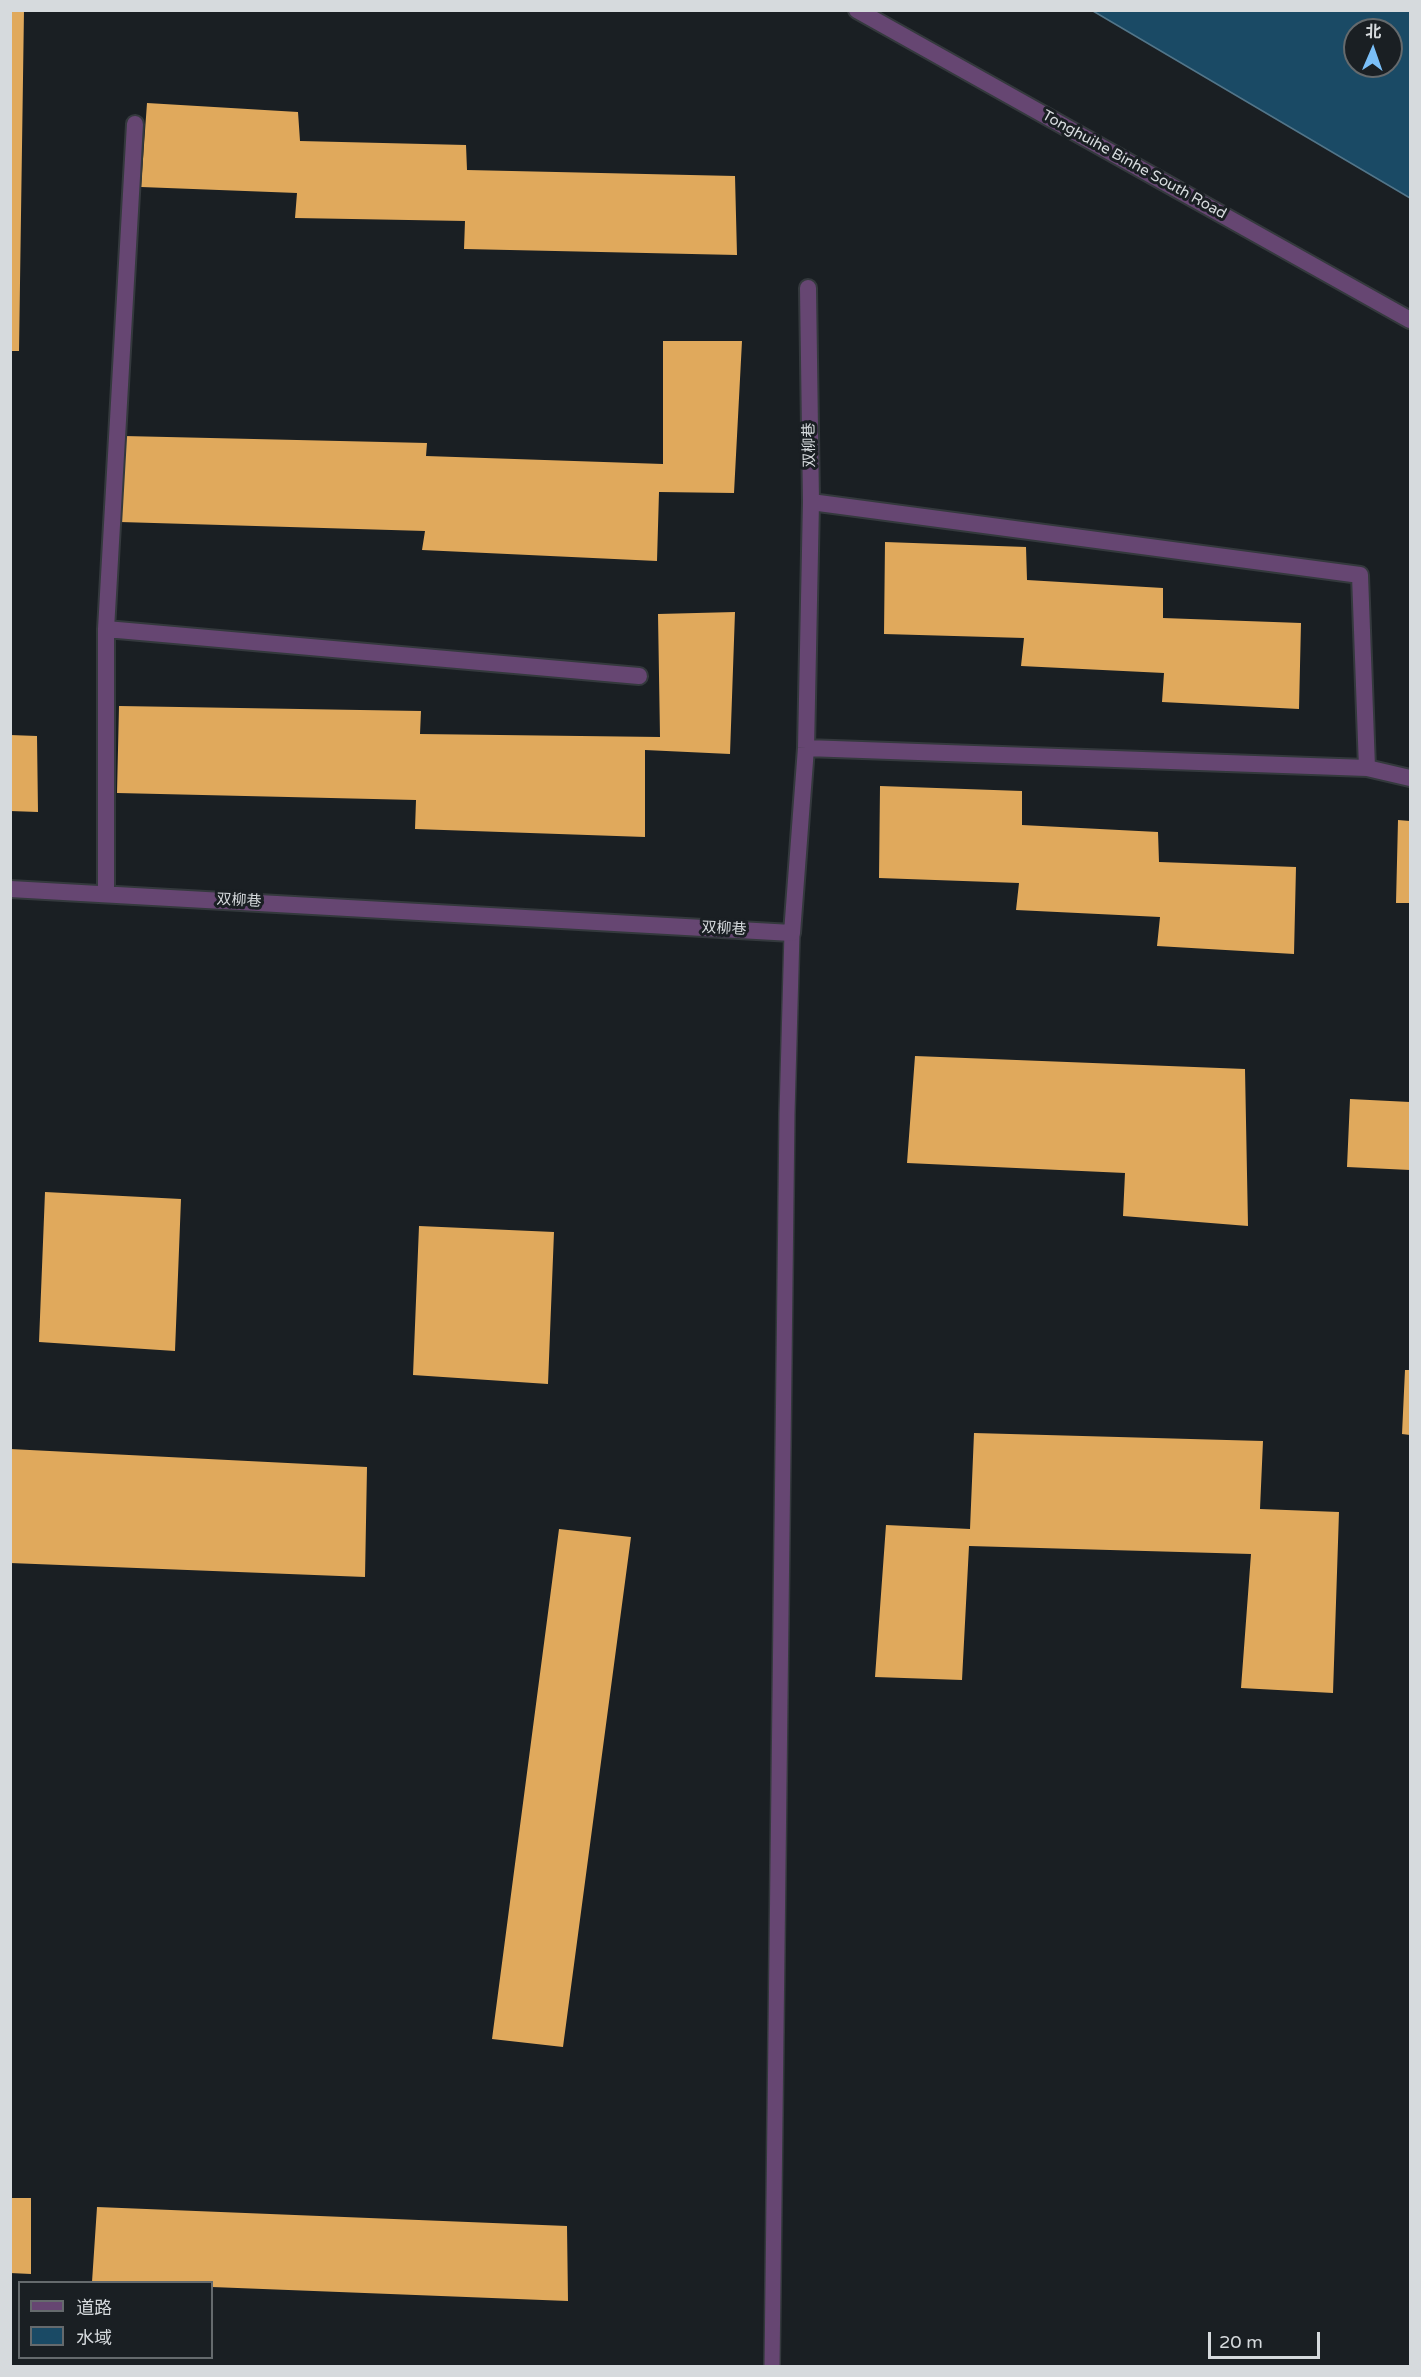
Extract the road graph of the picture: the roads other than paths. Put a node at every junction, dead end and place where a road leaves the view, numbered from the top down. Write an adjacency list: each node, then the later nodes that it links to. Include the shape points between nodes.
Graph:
1 (857, 10): 4 (street, Tonghuihe Binhe South Road)
2 (135, 124): 6 (street)
3 (808, 288): 5 (street, 双柳巷)
4 (1410, 320)
5 (811, 502): 8 (street, 双柳巷); 9 (street, via 1360,575)
6 (106, 629): 7 (street); 12 (street)
7 (639, 676)
8 (806, 748): 9 (street); 13 (street, 双柳巷)
9 (1367, 768): 10 (street)
10 (1410, 777)
11 (10, 890): 12 (street, 双柳巷)
12 (106, 893): 13 (street, 双柳巷)
13 (792, 933): 14 (lane)
14 (772, 2367)

